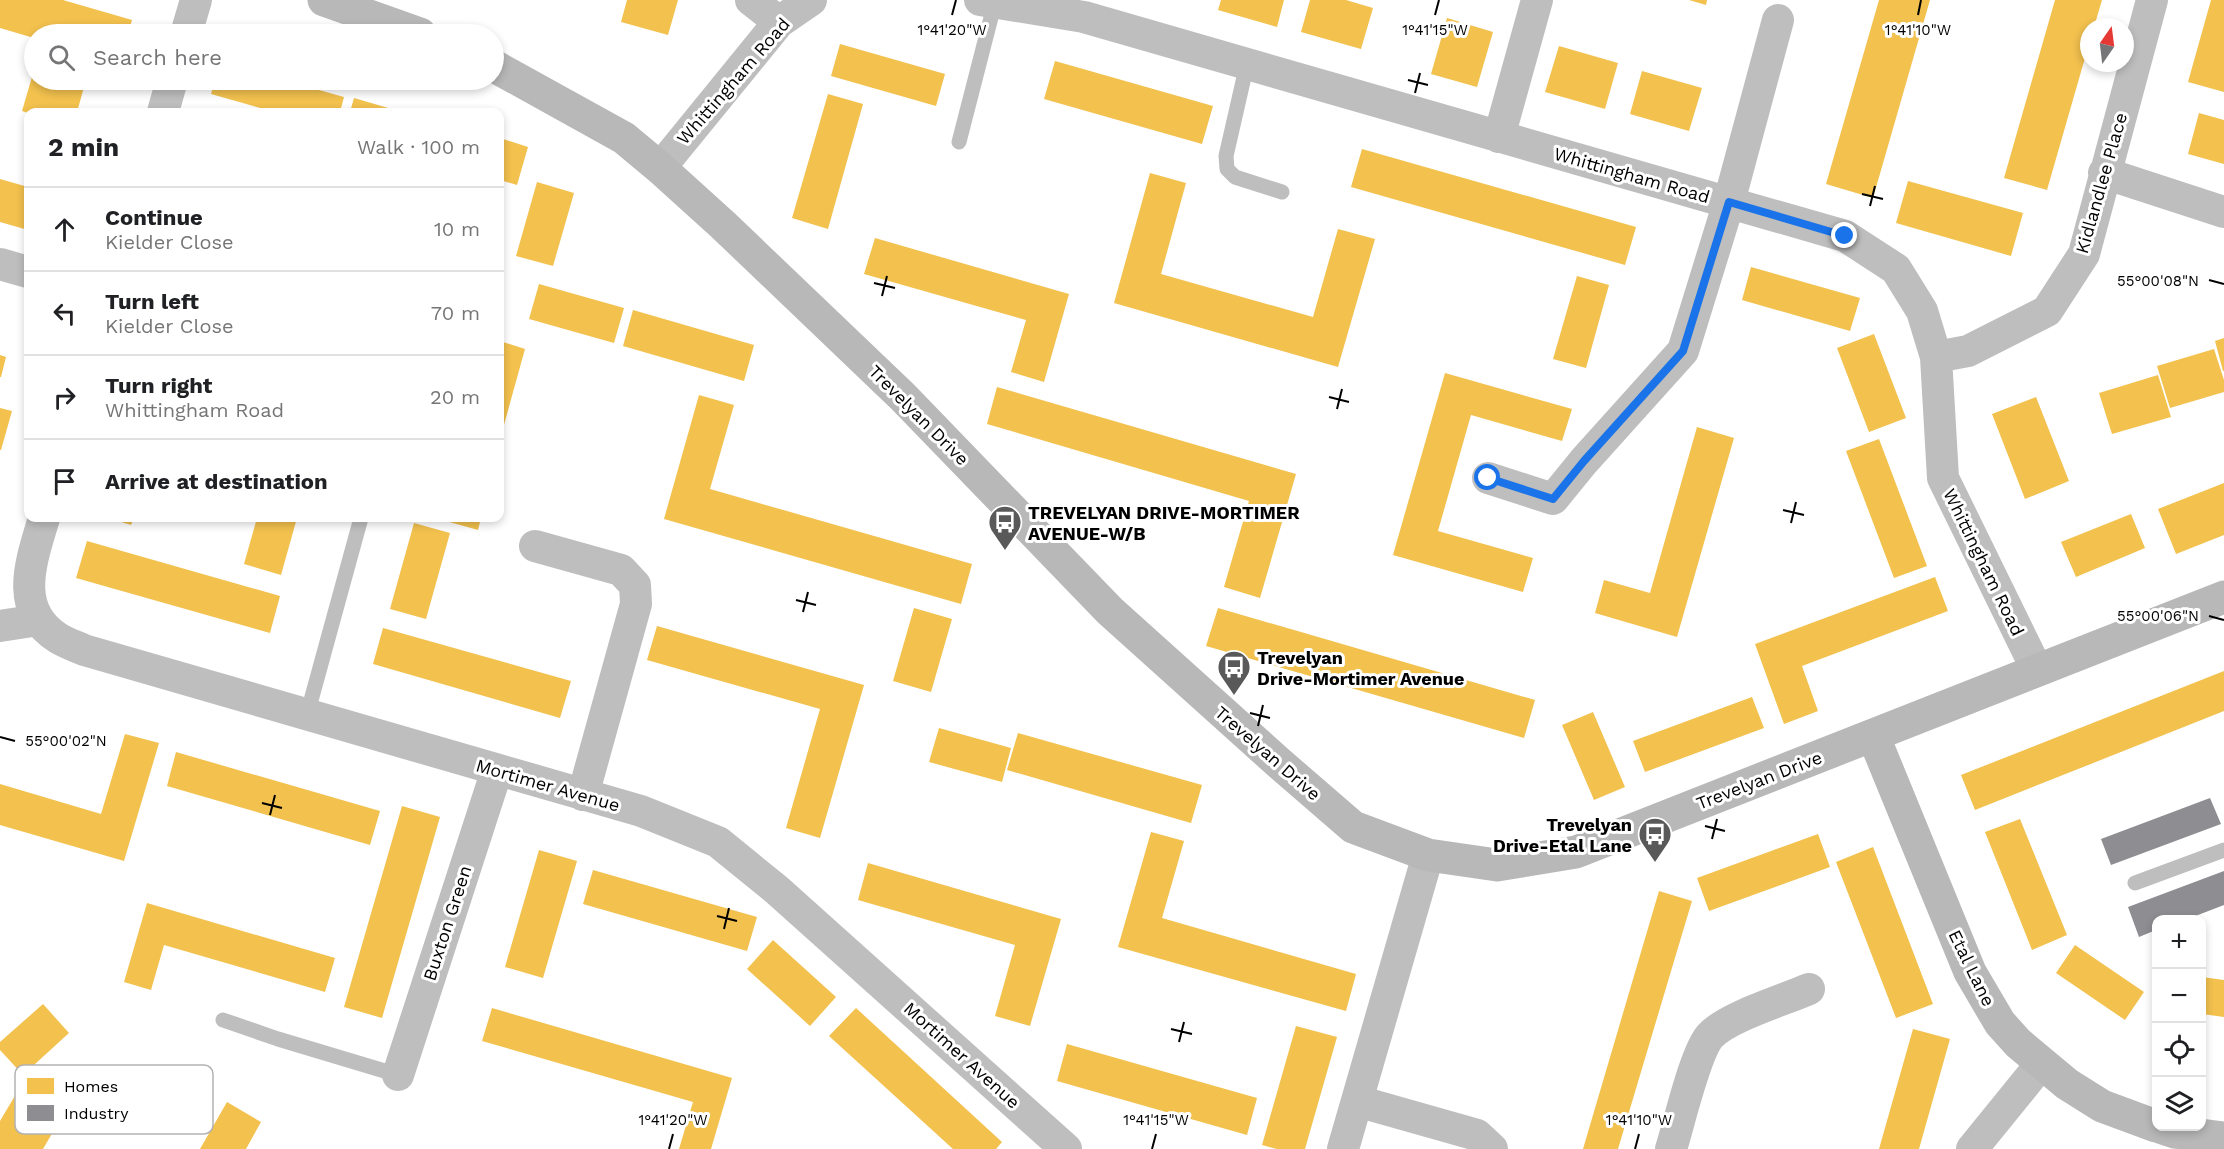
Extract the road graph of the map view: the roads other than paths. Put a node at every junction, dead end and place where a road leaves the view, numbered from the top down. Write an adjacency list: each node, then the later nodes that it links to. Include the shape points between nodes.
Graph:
1 (196, 0): 11 (street)
2 (324, 0): 12 (street)
3 (751, 0): 10 (street)
4 (811, 0): 10 (street, Whittingham Road)
5 (1537, 0): 17 (street)
6 (2152, 0): 20 (street, Kidlandlee Place)
7 (987, 1): 8 (street, Whittingham Road); 18 (lane)
8 (1087, 9): 13 (street, Whittingham Road)
9 (1778, 21): 22 (street)
10 (779, 22): 19 (street, Whittingham Road)
11 (189, 24)
12 (392, 24)
13 (1247, 64): 17 (street, Whittingham Road); 21 (lane, via 1226,156 1227,168 1235,177)
14 (504, 72): 19 (street, Trevelyan Drive, via 624,138)
15 (169, 90): 16 (street)
16 (164, 108)
17 (1499, 137): 22 (street, Whittingham Road)
18 (959, 142)
19 (660, 168): 40 (street, Trevelyan Drive, via 903,397 1110,611 1270,756 1353,827)
20 (2104, 173): 23 (street); 26 (street, Kidlandlee Place, via 2084,254 2047,311 1968,351)
21 (1282, 192)
22 (1729, 202): 26 (street, Whittingham Road, via 1845,236 1896,270 1922,311); 27 (street, via 1683,351 1553,499)
23 (2224, 212)
24 (0, 264): 25 (street)
25 (24, 271)
26 (1936, 357): 34 (street, Whittingham Road, via 1943,478)
27 (1488, 478)
28 (43, 522): 32 (street, Mortimer Avenue, via 28,570 29,596)
29 (360, 522): 35 (lane)
30 (535, 546): 38 (street, via 621,570 635,585 636,604)
31 (2224, 597): 34 (street, Trevelyan Drive)
32 (39, 620): 33 (street); 35 (street, Mortimer Avenue, via 57,637 84,650)
33 (0, 626)
34 (2037, 670): 36 (street, Trevelyan Drive)
35 (307, 715): 37 (street, Mortimer Avenue)
36 (1873, 735): 40 (street, Trevelyan Drive, via 1576,852 1497,865); 44 (street, Etal Lane, via 1970,972 2000,1023)
37 (497, 770): 38 (street, Mortimer Avenue); 45 (street, Buxton Green)
38 (583, 795): 50 (street, Mortimer Avenue, via 718,842 777,890)
39 (2224, 850): 41 (lane)
40 (1428, 855): 46 (street)
41 (2135, 883)
42 (1809, 989): 53 (street, via 1729,1022 1710,1036 1699,1056)
43 (223, 1020): 45 (lane)
44 (2041, 1064): 47 (street, Etal Lane, via 2102,1106); 54 (street)
45 (398, 1075)
46 (1357, 1101): 51 (street); 52 (street, via 1477,1135)
47 (2152, 1124)
48 (2172, 1131): 49 (street, Etal Lane)
49 (2224, 1138)
50 (1066, 1149)
51 (1343, 1149)
52 (1492, 1149)
53 (1671, 1149)
54 (1972, 1149)

